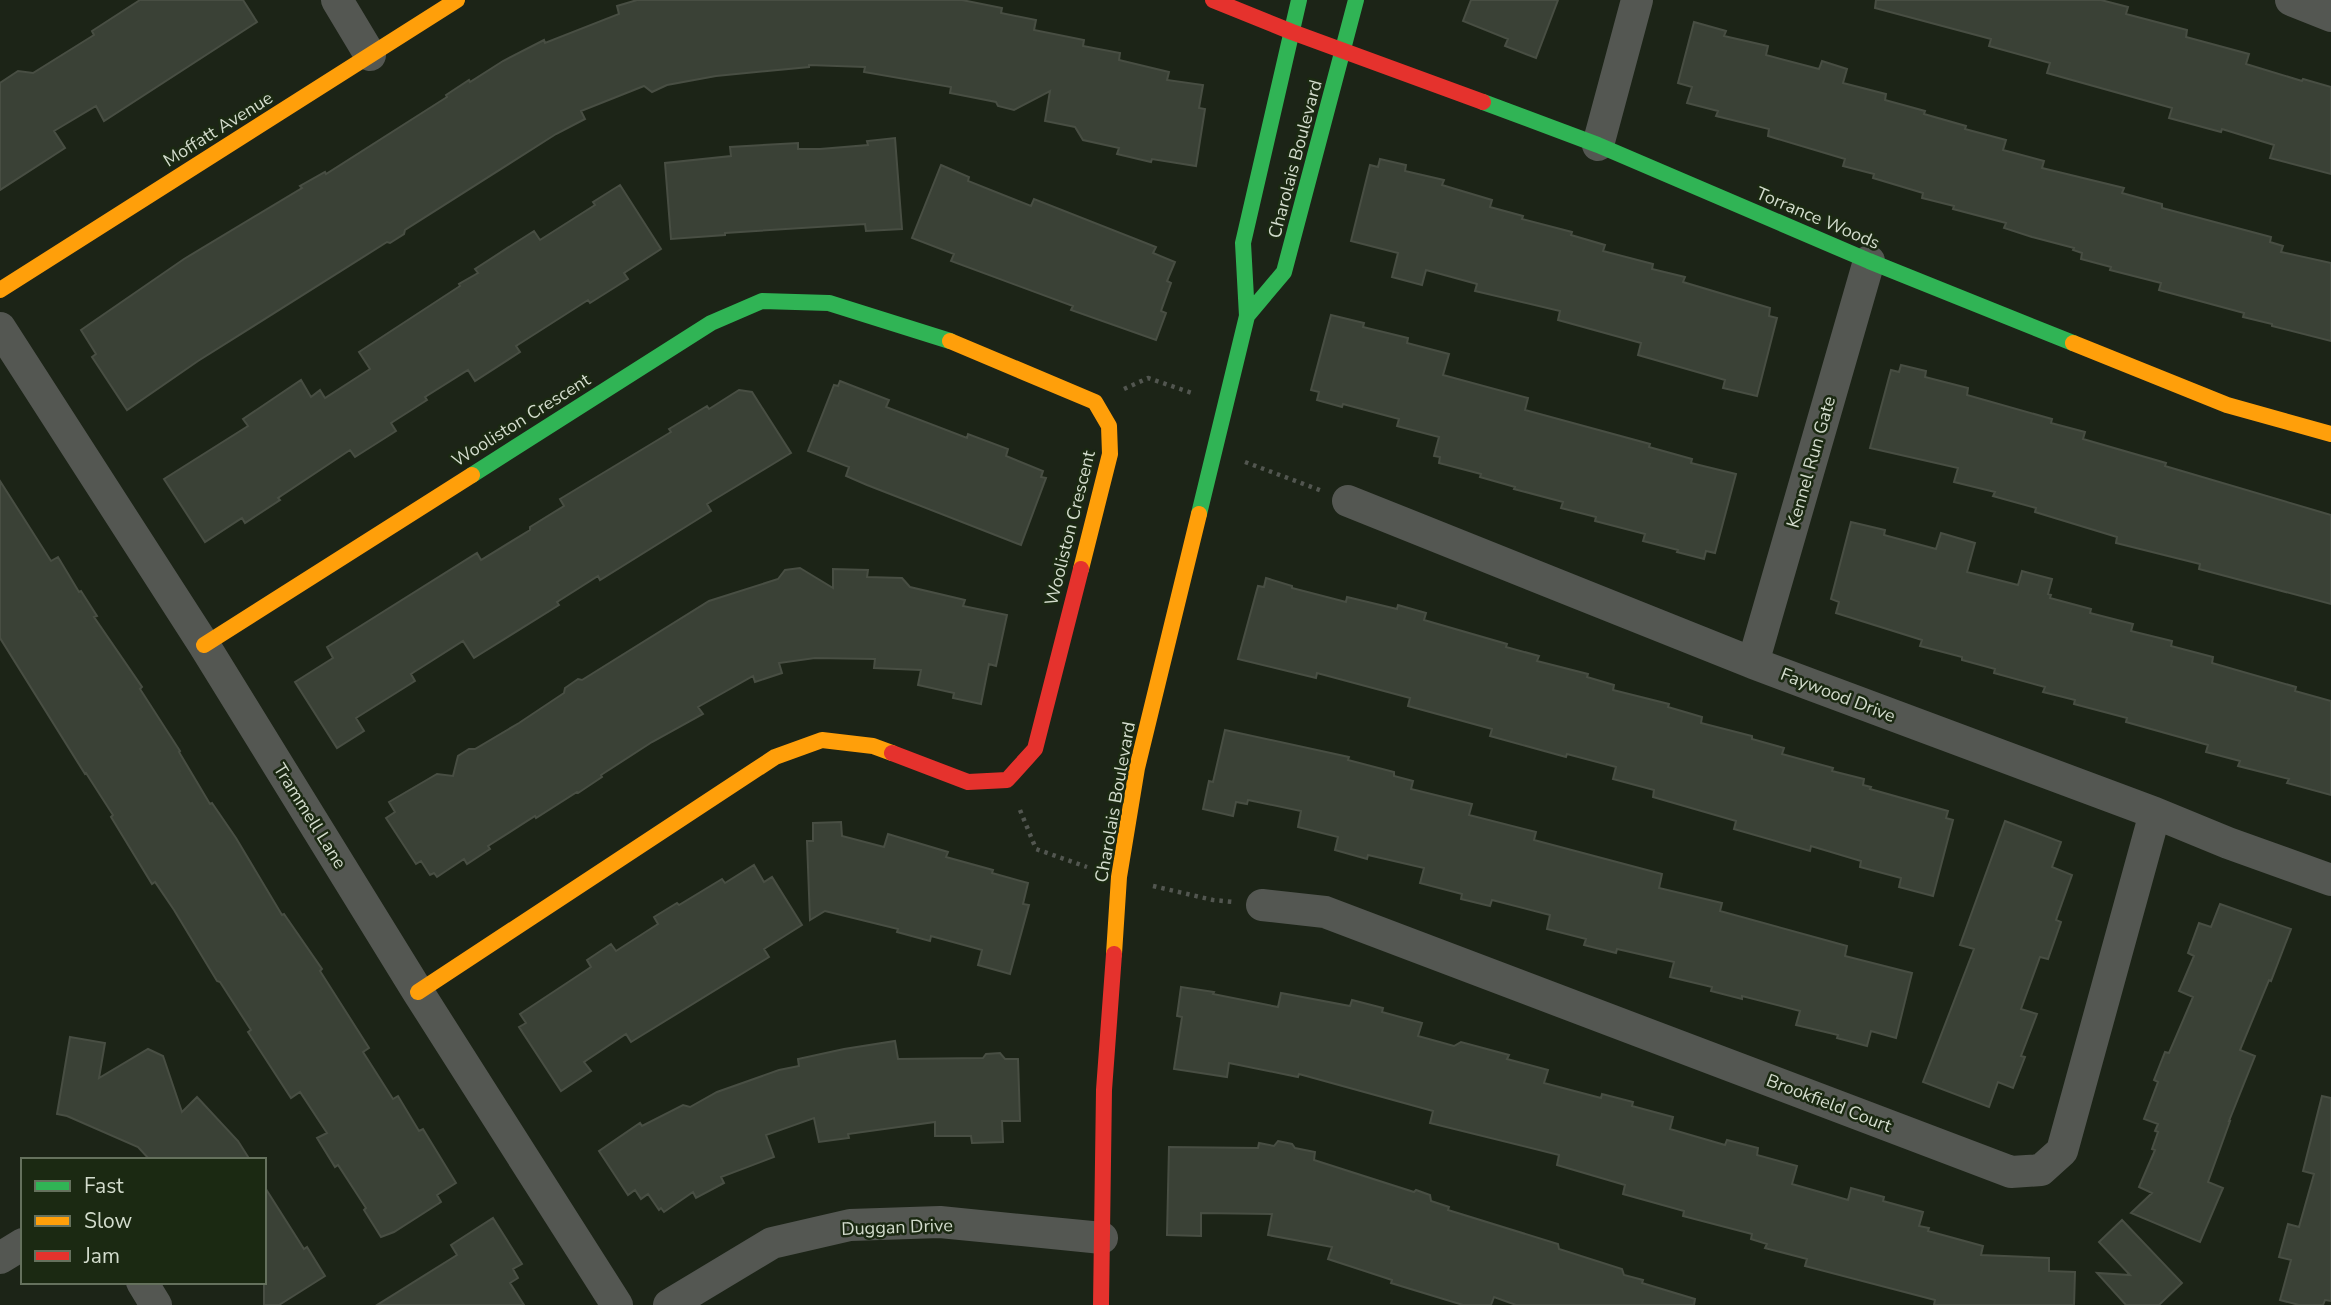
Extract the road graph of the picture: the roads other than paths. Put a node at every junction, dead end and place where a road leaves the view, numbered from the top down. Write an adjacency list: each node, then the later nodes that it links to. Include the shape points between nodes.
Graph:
1 (337, 0): 11 (street)
2 (457, 0): 11 (street, Moffatt Avenue)
3 (1213, 0): 9 (street)
4 (1299, 0): 9 (street, Charolais Boulevard)
5 (1356, 0): 10 (street, Charolais Boulevard)
6 (1637, 0): 12 (street)
7 (2291, 0): 8 (street)
8 (2331, 16)
9 (1292, 32): 10 (street, Torrance Woods); 15 (street, Charolais Boulevard, via 1243,243)
10 (1344, 51): 12 (street, Torrance Woods); 15 (street, Charolais Boulevard, via 1284,272)
11 (370, 55): 14 (street, Moffatt Avenue)
12 (1598, 145): 13 (street, Torrance Woods)
13 (1869, 261): 17 (street, Torrance Woods, via 2227,405); 20 (street, Kennel Run Gate)
14 (0, 290)
15 (1247, 316): 25 (street, Charolais Boulevard, via 1138,768 1119,877 1104,1090)
16 (0, 328): 19 (street, Trammell Lane)
17 (2331, 434)
18 (1348, 500): 20 (street, Faywood Drive)
19 (204, 645): 24 (street, Trammell Lane); 24 (street, Wooliston Crescent, via 711,323 762,301 829,303 951,341 1095,402 1109,426 1110,454 1035,749 1007,780 968,782 873,746 822,740 775,757)
20 (1753, 663): 21 (street, Faywood Drive)
21 (2155, 814): 22 (street, Faywood Drive); 23 (street, Brookfield Court, via 2062,1150 2041,1170 2011,1172 1325,912)
22 (2331, 880)
23 (1262, 905)
24 (418, 992): 30 (street, Trammell Lane)
25 (1102, 1238): 31 (street, Duggan Drive, via 940,1222 850,1225 772,1243); 32 (street, Charolais Boulevard)
26 (21, 1245): 27 (street)
27 (0, 1258)
28 (143, 1284): 29 (street)
29 (156, 1305)
30 (617, 1305)
31 (669, 1305)
32 (1101, 1305)

